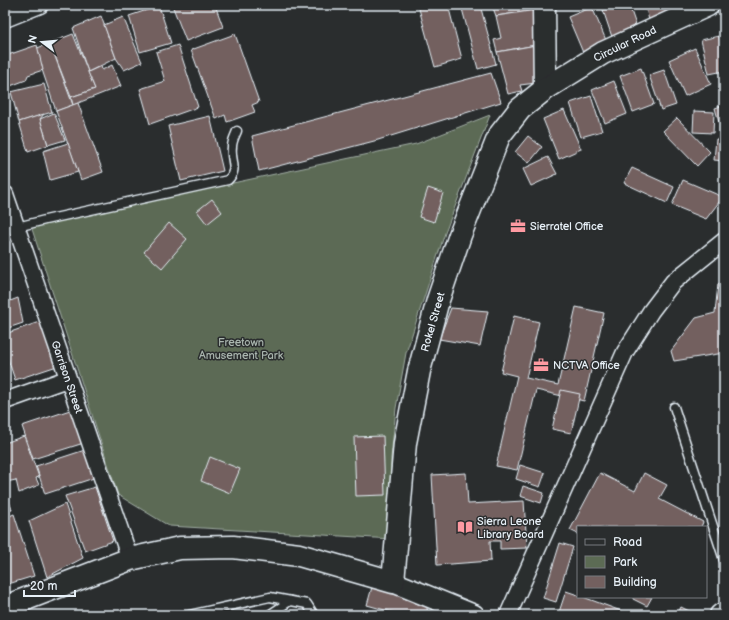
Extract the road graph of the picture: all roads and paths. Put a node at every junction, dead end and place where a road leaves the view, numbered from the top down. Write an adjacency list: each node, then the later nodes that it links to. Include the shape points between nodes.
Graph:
1 (40, 5): 4 (street)
2 (544, 5): 5 (main road)
3 (708, 5): 5 (main road, Circular Road, via 604,53)
4 (5, 19)
5 (545, 89): 15 (main road, Rokel Street, via 520,109 499,136 460,235 438,300 419,371 404,443)
6 (237, 131): 8 (lane, via 232,147 235,168 228,180 45,220)
7 (5, 194): 8 (street, Garrison Street)
8 (11, 219): 10 (street, Garrison Street)
9 (724, 241): 23 (street, via 673,282 651,311 626,352)
10 (67, 379): 11 (street); 13 (street, Garrison Street)
11 (5, 402)
12 (674, 407): 14 (lane)
13 (130, 559): 15 (main road, via 180,548 233,547 299,555); 17 (main road)
14 (724, 560)
15 (393, 582): 22 (street)
16 (290, 601): 19 (lane, via 270,597); 20 (lane); 21 (lane, via 308,604)
17 (5, 607)
18 (724, 612): 24 (street)
19 (189, 615)
20 (269, 615)
21 (314, 615)
22 (474, 615)
23 (508, 615)
24 (720, 615)

